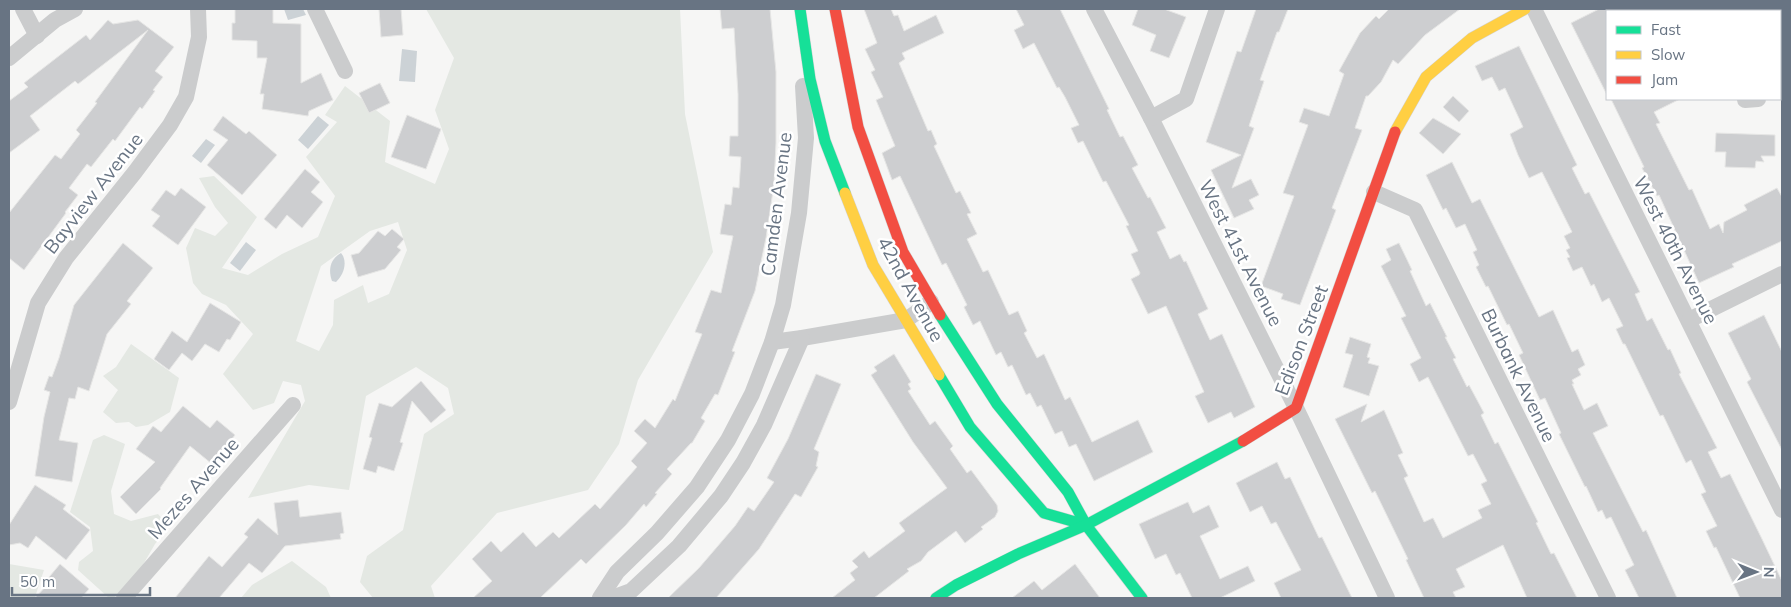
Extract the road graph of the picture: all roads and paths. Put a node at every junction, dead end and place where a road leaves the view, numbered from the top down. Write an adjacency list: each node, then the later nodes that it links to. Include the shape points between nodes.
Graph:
1 (23, 9): 11 (street)
2 (75, 9): 11 (street, via 55,20)
3 (198, 9): 22 (street, Bayview Avenue, via 200,37 186,97 141,164 66,258 38,303)
4 (315, 9): 13 (street)
5 (800, 9): 18 (street, 42nd Avenue, via 810,79 825,141 873,265); 21 (street, Camden Avenue, via 806,138 799,213 783,305)
6 (834, 9): 17 (street, 42nd Avenue, via 858,127 903,252)
7 (1094, 9): 14 (street, West 41st Avenue)
8 (1217, 9): 14 (street, via 1186,99)
9 (1525, 9): 15 (street, Edison Street, via 1472,38 1426,77 1396,129)
10 (1534, 9): 19 (street, West 40th Avenue)
11 (37, 36): 12 (street)
12 (9, 58)
13 (345, 71)
14 (1151, 118): 24 (street, West 41st Avenue)
15 (1374, 192): 24 (street, Edison Street); 33 (street, Burbank Avenue, via 1415,210)
16 (1782, 274): 19 (street)
17 (931, 302): 18 (street); 26 (street, 42nd Avenue, via 997,404 1068,492)
18 (906, 320): 20 (street); 26 (street, 42nd Avenue, via 970,427 1044,513)
19 (1689, 320): 25 (street, West 40th Avenue)
20 (802, 338): 21 (street); 29 (street, via 764,425 721,496 679,546 631,590)
21 (772, 342): 28 (street, Camden Avenue, via 752,394 728,440 697,487 617,572)
22 (9, 402)
23 (293, 405): 27 (street, Mezes Avenue)
24 (1296, 408): 26 (street, Edison Street, via 1234,446); 32 (street, West 41st Avenue)
25 (1782, 510)
26 (1086, 525): 30 (street, Edison Street, via 991,567); 31 (street, 42nd Avenue)
27 (124, 598)
28 (600, 598)
29 (612, 598)
30 (936, 598)
31 (1142, 598)
32 (1387, 598)
33 (1608, 598)

